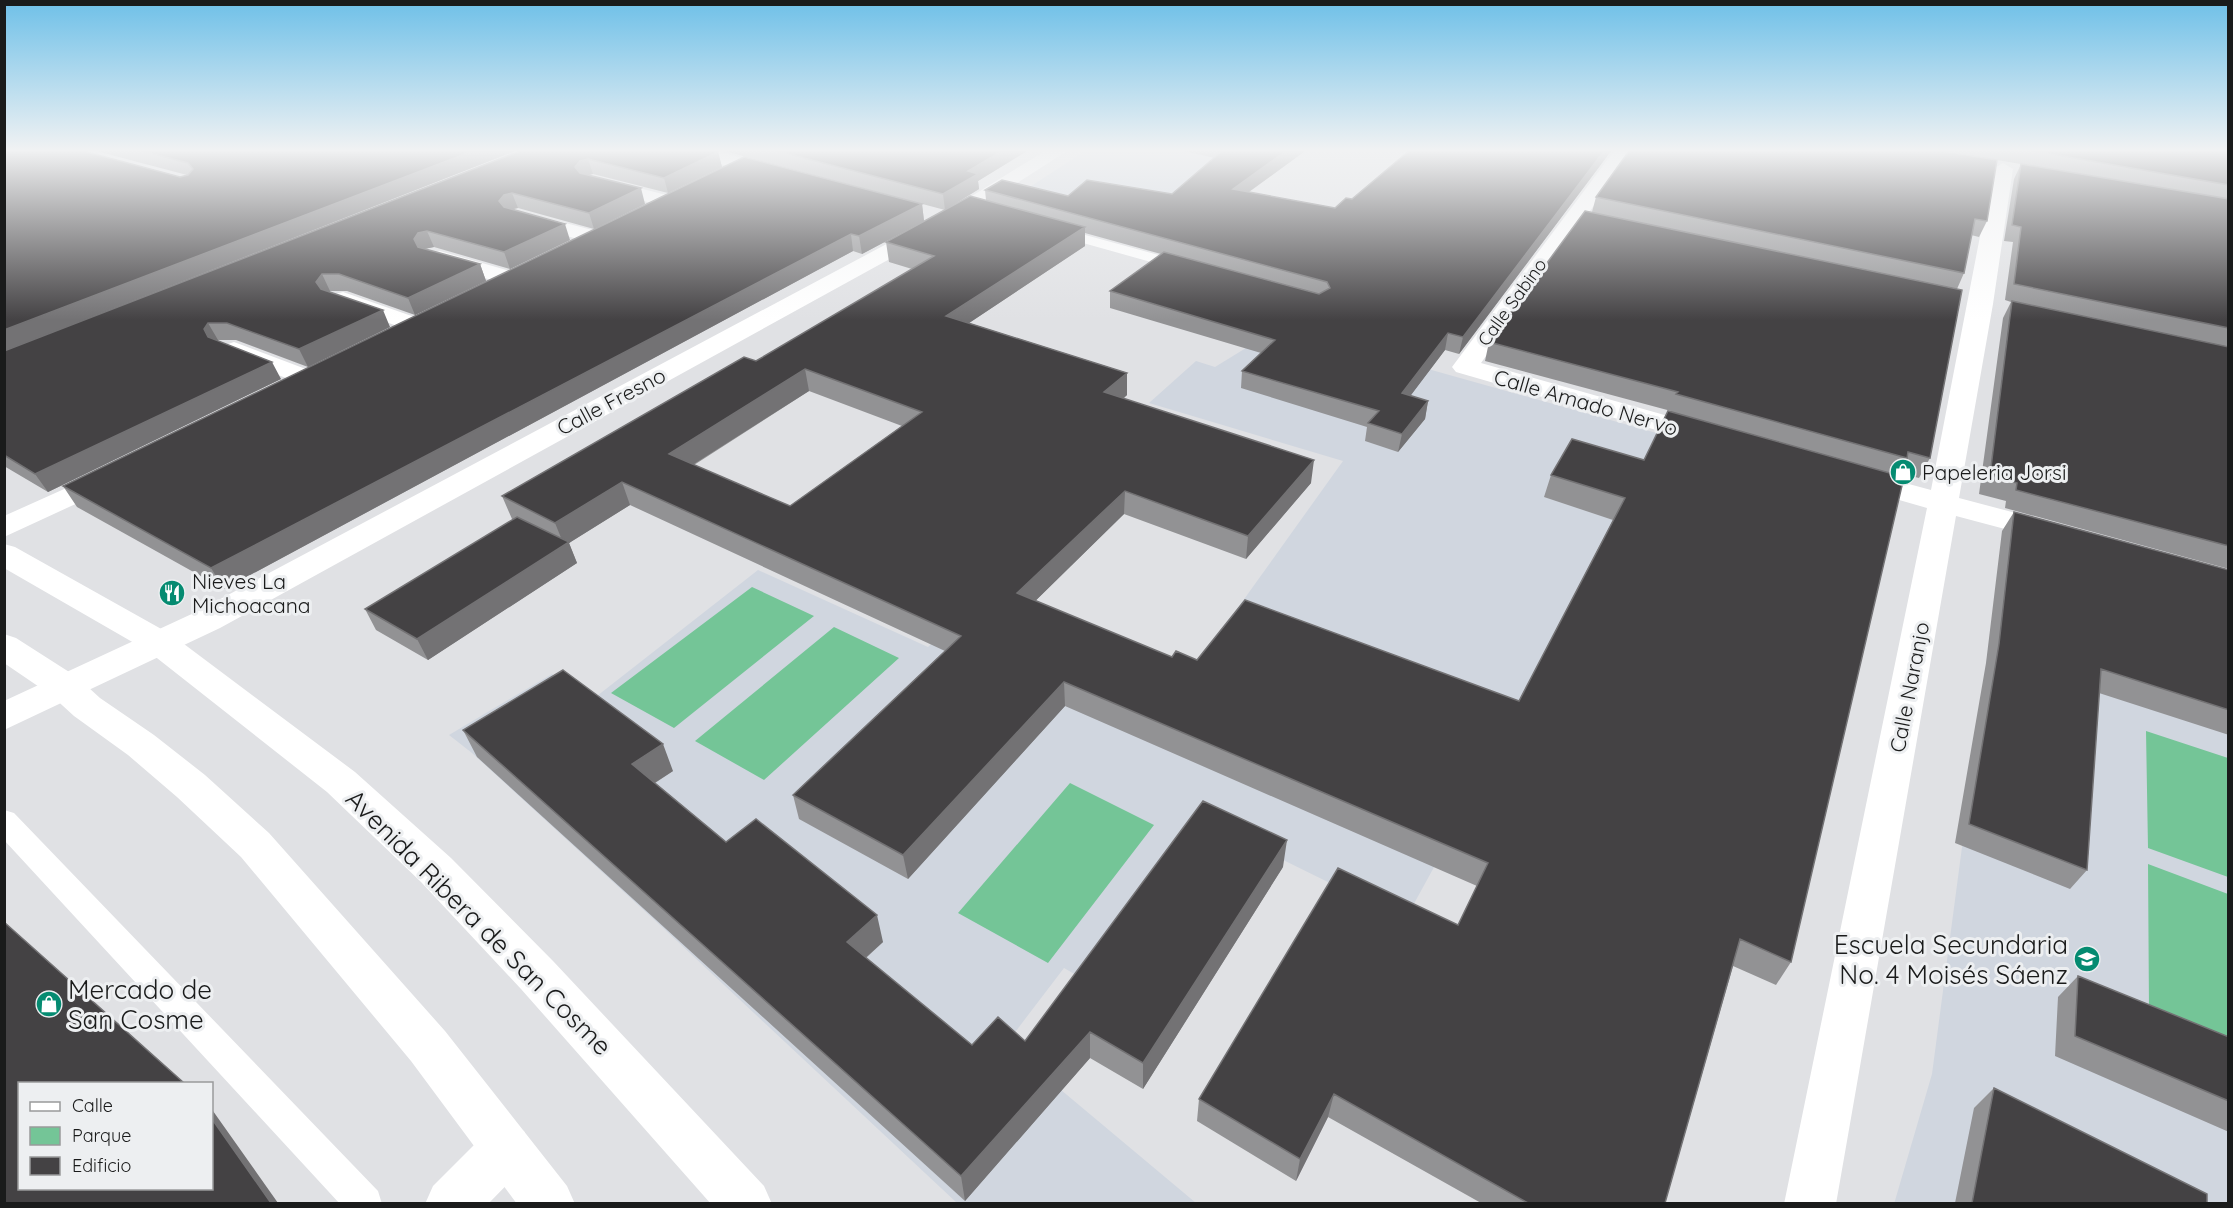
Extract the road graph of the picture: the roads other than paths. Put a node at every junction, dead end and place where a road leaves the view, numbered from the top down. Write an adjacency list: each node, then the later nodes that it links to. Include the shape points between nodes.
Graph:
1 (659, 207): 11 (street)
2 (967, 207): 7 (street, Calle Fresno)
3 (1581, 207): 9 (street, Calle Sabino)
4 (1997, 207): 25 (street, Calle Naranjo)
5 (914, 211): 7 (street)
6 (989, 212): 7 (lane)
7 (958, 213): 29 (street, Calle Fresno)
8 (517, 216): 11 (street)
9 (1574, 217): 10 (street); 20 (street, Calle Sabino)
10 (1597, 222)
11 (617, 228): 13 (street)
12 (1045, 228): 15 (lane)
13 (565, 254)
14 (433, 256): 16 (street, via 523,274)
15 (1193, 269)
16 (481, 295)
17 (338, 298): 18 (street, via 428,321)
18 (385, 342)
19 (227, 347): 21 (street, via 321,374)
20 (1465, 367): 22 (street, Calle Amado Nervo)
21 (278, 395)
22 (1727, 442)
23 (128, 469): 26 (street)
24 (1830, 471): 25 (street)
25 (1944, 504): 27 (street); 39 (street, Calle Naranjo)
26 (4, 528)
27 (2081, 541)
28 (4, 554): 29 (street, Avenida Ribera de San Cosme)
29 (160, 643): 31 (street, Calle Fresno); 38 (street, Avenida Ribera de San Cosme, via 341,783 436,870)
30 (4, 646): 31 (street)
31 (64, 686): 32 (street, Calle Fresno); 34 (street, via 190,786 255,845 428,1046)
32 (4, 717)
33 (4, 821): 35 (lane)
34 (506, 1149): 36 (street); 37 (street)
35 (365, 1203)
36 (451, 1203)
37 (549, 1203)
38 (746, 1203)
39 (1810, 1203)

